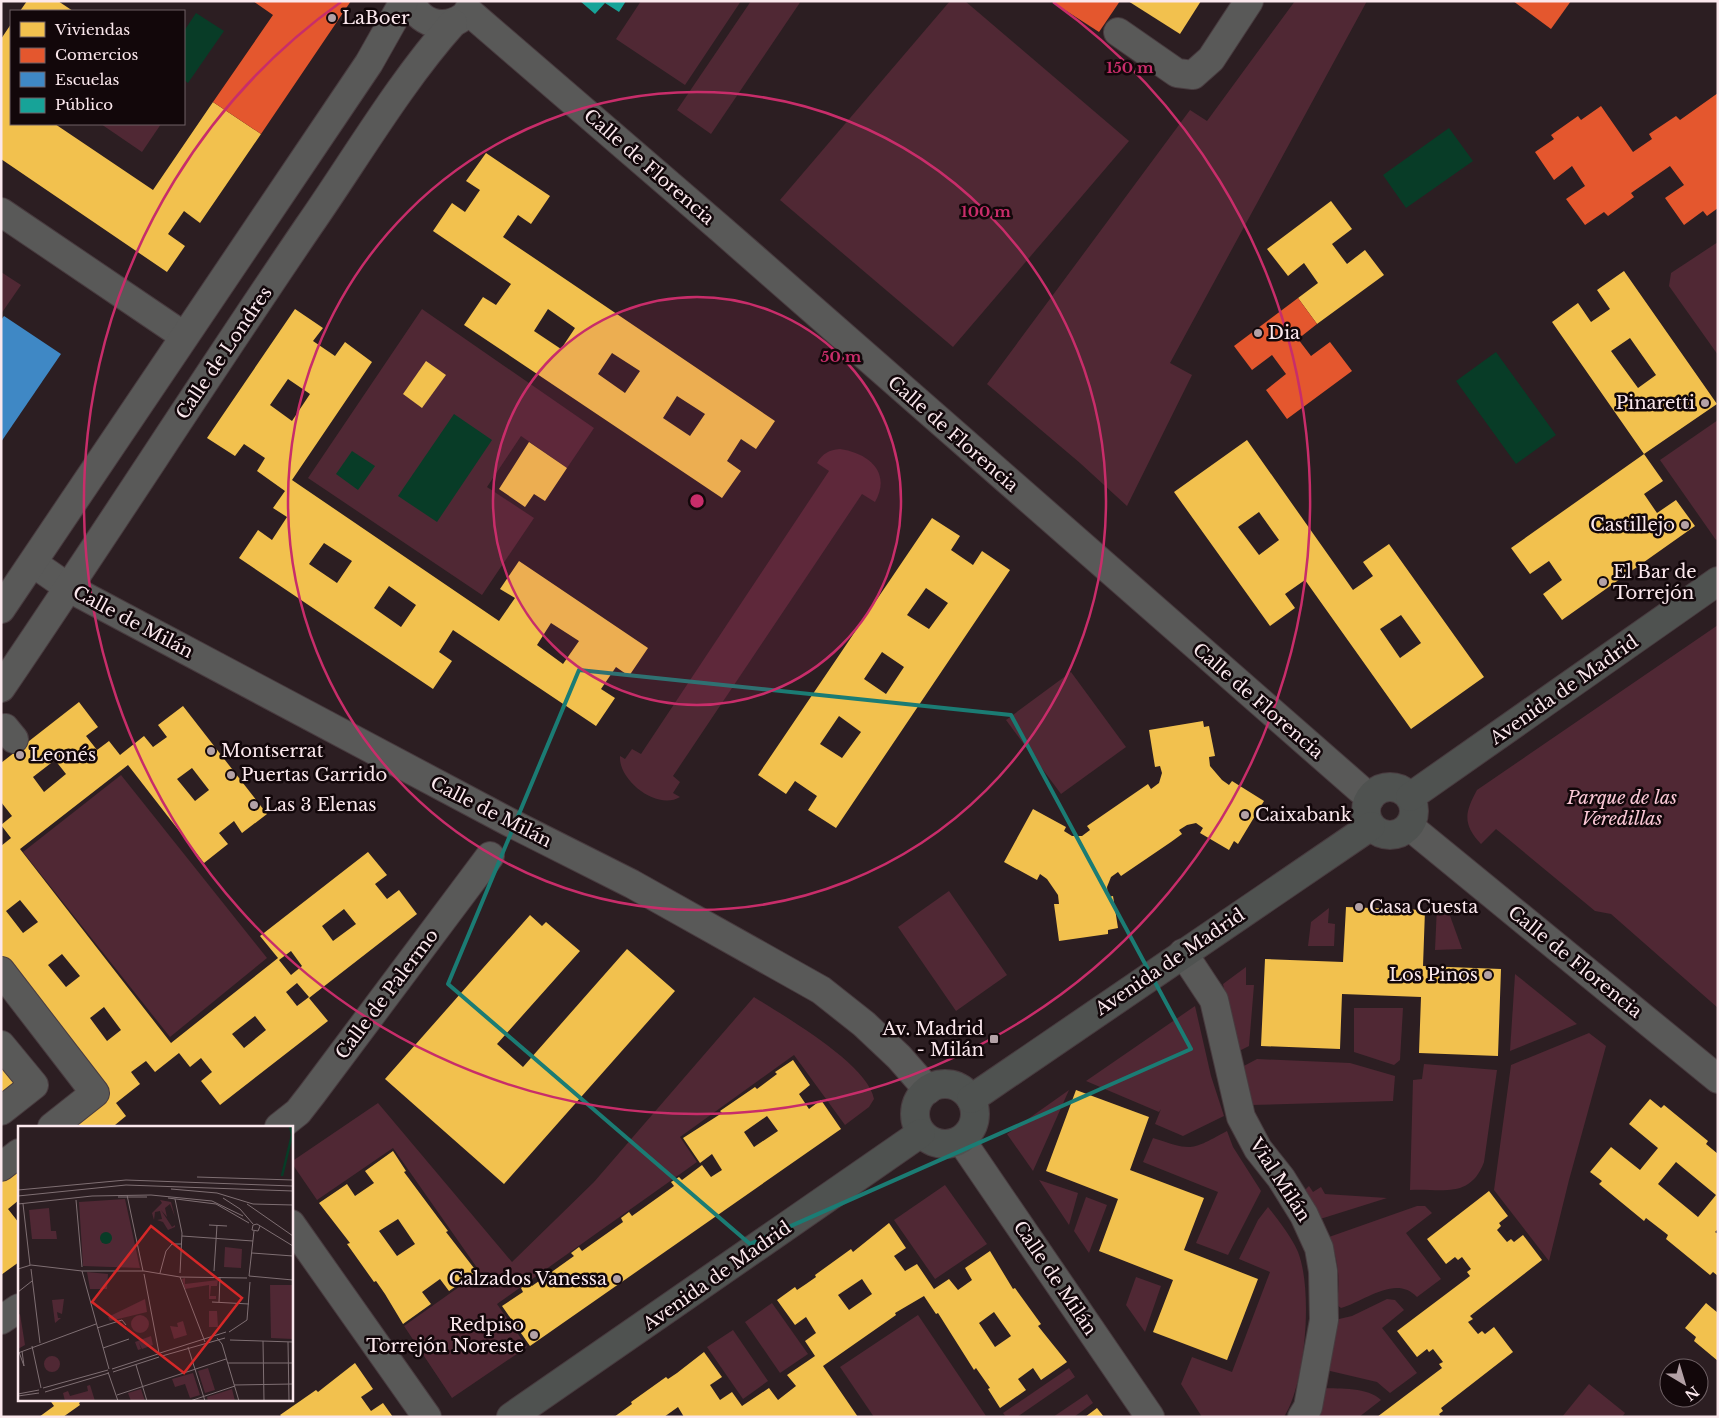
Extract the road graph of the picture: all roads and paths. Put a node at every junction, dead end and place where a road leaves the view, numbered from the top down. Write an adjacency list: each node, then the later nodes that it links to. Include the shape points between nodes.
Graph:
1 (404, 1): 7 (street, via 369,63)
2 (410, 1): 4 (street, via 416,12 432,23)
3 (1249, 1): 5 (street, via 1211,59 1193,75 1177,73)
4 (465, 12): 10 (street, Calle de Londres, via 437,40 404,86); 14 (street, Calle de Florencia, via 722,230)
5 (1118, 32)
6 (1, 212): 7 (street)
7 (184, 336): 8 (street)
8 (33, 563): 10 (street, Calle de Milán); 11 (street)
9 (1718, 581): 13 (street, Avenida de Madrid)
10 (69, 588): 12 (street, Calle de Londres); 22 (street, Calle de Milán, via 508,822 580,857 821,990 864,1024)
11 (1, 609)
12 (1, 688)
13 (1410, 797): 14 (street, via 1404,790 1385,787); 16 (street, via 1414,817)
14 (1370, 798): 15 (street, via 1366,812)
15 (1371, 826): 16 (street, via 1386,835 1394,835); 18 (street, Avenida de Madrid)
16 (1409, 826): 21 (street, Calle de Florencia)
17 (490, 856): 26 (street, Calle de Palermo, via 312,1094 298,1112)
18 (1183, 953): 23 (street, Avenida de Madrid); 37 (street, Vial Milán, via 1214,1000 1241,1117 1258,1150 1281,1178 1304,1215 1319,1248 1324,1320 1308,1407)
19 (1, 971): 25 (street, via 95,1093)
20 (1, 1045): 24 (street, via 34,1085)
21 (1718, 1078)
22 (928, 1090): 23 (street, via 938,1085 951,1085); 27 (street, via 919,1099 915,1110 916,1122)
23 (971, 1099): 28 (street, via 975,1109 974,1121)
24 (1, 1111)
25 (53, 1126)
26 (280, 1126)
27 (922, 1133): 28 (street, via 940,1144); 34 (street, Avenida de Madrid)
28 (961, 1140): 36 (street, Calle de Milán)
29 (18, 1154): 30 (street)
30 (1, 1167)
31 (292, 1225): 35 (street)
32 (18, 1309): 33 (street)
33 (1, 1320)
34 (522, 1414)
35 (427, 1417)
36 (1150, 1417)
37 (1302, 1417)

